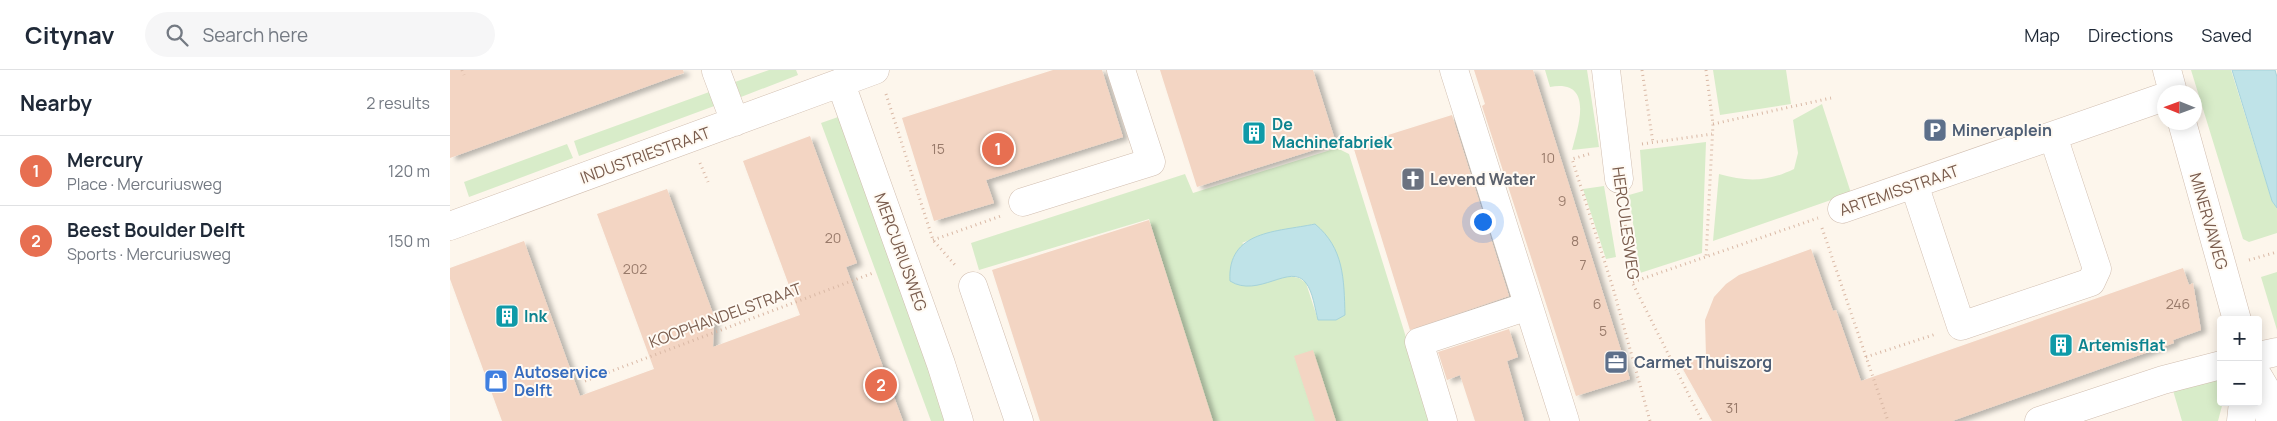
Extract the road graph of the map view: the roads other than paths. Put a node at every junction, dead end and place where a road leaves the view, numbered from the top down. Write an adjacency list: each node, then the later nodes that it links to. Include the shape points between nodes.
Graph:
1 (1121, 70): 15 (street, via 1151,162)
2 (1454, 70): 19 (street)
3 (1606, 70): 13 (street, HERCULESWEG)
4 (2167, 70): 8 (street)
5 (716, 71): 10 (street)
6 (880, 79): 7 (street, INDUSTRIESTRAAT)
7 (841, 84): 10 (street, INDUSTRIESTRAAT); 26 (street, MERCURIUSWEG)
8 (2171, 85)
9 (2157, 99): 12 (street, ARTEMISSTRAAT)
10 (735, 122): 17 (street, INDUSTRIESTRAAT)
11 (2184, 130): 20 (street, MINERVAWEG)
12 (2053, 136): 14 (street, ARTEMISSTRAAT); 14 (street, via 2097,269 2091,282 1961,326)
13 (1619, 180)
14 (1914, 184): 16 (street, ARTEMISSTRAAT)
15 (1022, 202)
16 (1830, 213)
17 (450, 226)
18 (973, 286): 27 (street)
19 (1528, 306): 28 (street, via 1419,342); 29 (street)
20 (2236, 316)
21 (2277, 352): 22 (street)
22 (2262, 355)
23 (2217, 366): 30 (street, via 2163,380)
24 (2262, 383): 32 (street)
25 (2243, 406): 31 (street)
26 (959, 421)
27 (1019, 421)
28 (1443, 421)
29 (1565, 421)
30 (2039, 421)
31 (2241, 421)
32 (2270, 421)

